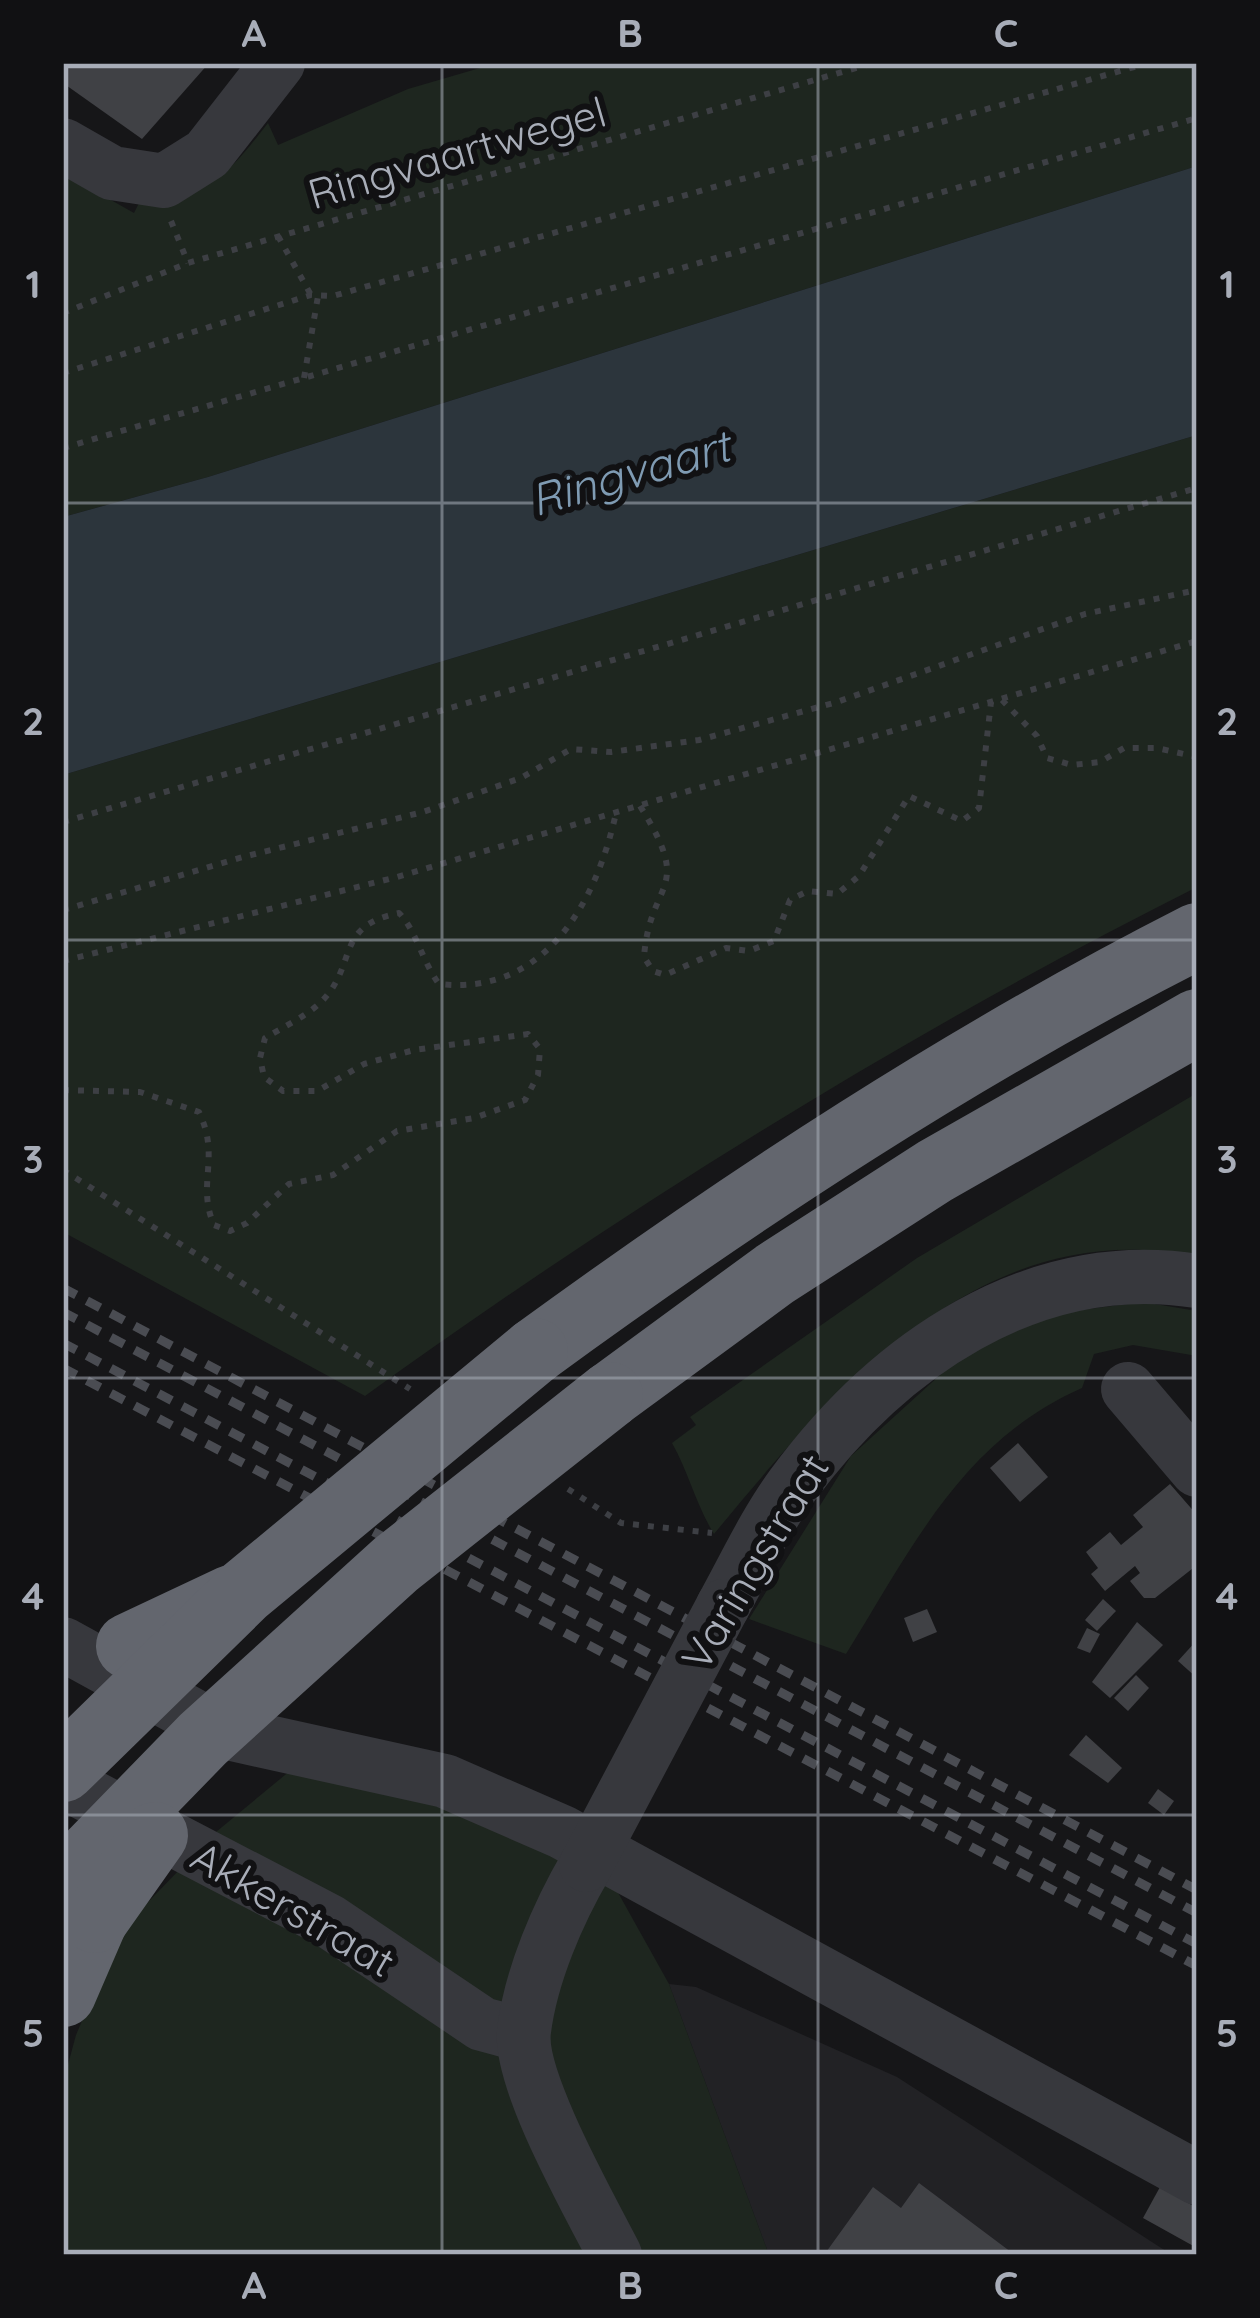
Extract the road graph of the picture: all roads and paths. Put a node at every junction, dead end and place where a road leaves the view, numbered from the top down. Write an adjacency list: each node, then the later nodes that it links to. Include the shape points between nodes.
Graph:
1 (278, 63): 5 (street, via 207,154 164,181 112,173)
2 (873, 63): 6 (path, Ringvaartwegel)
3 (1148, 63): 7 (path, via 582,228)
4 (1197, 118): 10 (path)
5 (63, 145)
6 (278, 236): 7 (path); 8 (path, Ringvaartwegel, via 167,269)
7 (315, 296): 9 (path); 10 (path)
8 (63, 313)
9 (63, 374)
10 (304, 378): 11 (path)
11 (63, 448)
12 (1197, 488): 20 (path)
13 (1197, 590): 21 (path, via 1085,614 837,702 699,740 571,749 520,778 422,812)
14 (1197, 641): 15 (path)
15 (1001, 699): 16 (path); 17 (path, via 1047,758 1100,762 1124,748)
16 (991, 702): 18 (path); 18 (path, via 979,808 962,821 909,796 859,876 837,894 808,891 790,900 774,940 749,951 725,948 665,975 644,957 668,886 667,848)
17 (1197, 757)
18 (640, 806): 19 (path)
19 (616, 812): 23 (path); 25 (path, via 576,921 536,964 501,981 439,984 418,956 410,924 399,913 383,916 355,931 324,1000 265,1038 260,1058 264,1077 283,1091 317,1091 364,1064 415,1050 528,1034 540,1049 525,1100 397,1131 333,1175 289,1184 230,1231 214,1225 206,1207 213,1160 200,1112 140,1092)
20 (63, 822)
21 (63, 910)
22 (1197, 937): 33 (highway, bridge, via 872,1118 703,1228 535,1352)
23 (63, 961)
24 (1197, 1022): 38 (highway, bridge, via 935,1171 610,1395 396,1564 203,1738)
25 (63, 1090)
26 (63, 1169): 29 (path)
27 (1197, 1281): 40 (street, Varingstraat, bridge, via 1151,1274 1058,1285 1009,1301 952,1332 823,1447 723,1606 560,1910)
28 (1128, 1389): 30 (street)
29 (422, 1397)
30 (1197, 1470)
31 (562, 1485): 32 (path, via 622,1523)
32 (713, 1534)
33 (245, 1591): 35 (highway, via 130,1646); 36 (highway, bridge)
34 (63, 1644): 41 (street, via 223,1732 445,1781 562,1832)
35 (63, 1703)
36 (63, 1769)
37 (63, 1781): 40 (street, Akkerstraat, via 329,1921 482,2024)
38 (79, 1902): 39 (highway)
39 (63, 1994)
40 (523, 2035): 42 (street, via 549,2126)
41 (1197, 2178)
42 (615, 2255)

